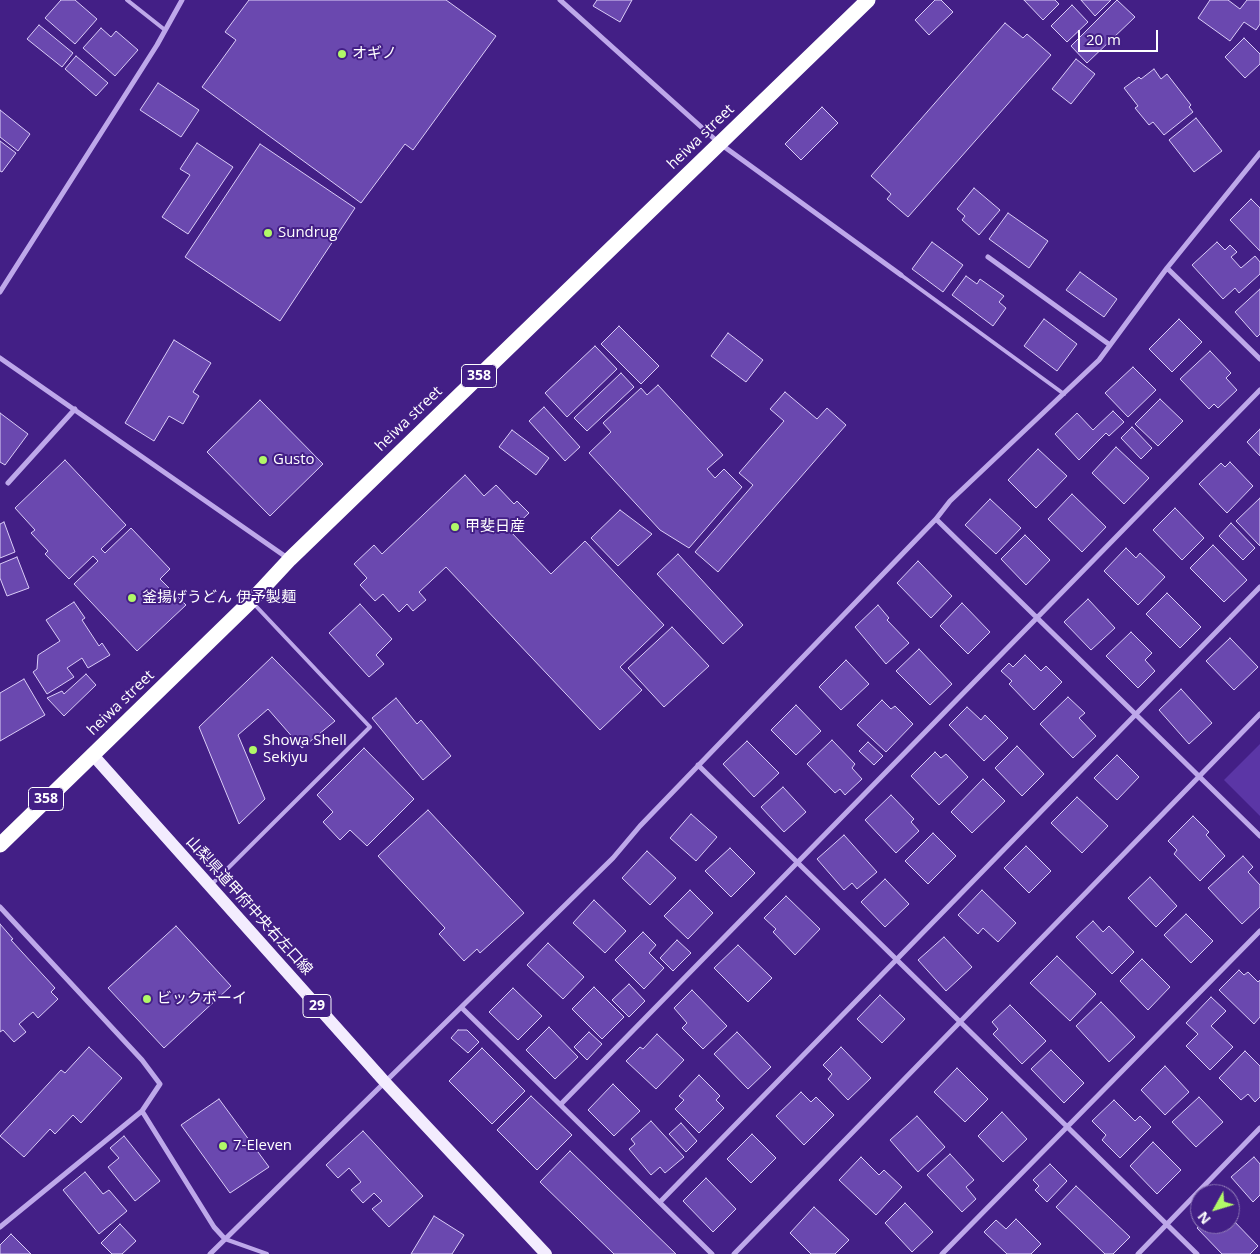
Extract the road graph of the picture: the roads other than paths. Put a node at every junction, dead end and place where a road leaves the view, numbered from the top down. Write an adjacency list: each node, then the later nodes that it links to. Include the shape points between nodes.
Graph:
1 (127, 0): 5 (lane)
2 (182, 0): 5 (street)
3 (560, 0): 6 (street)
4 (868, 0): 6 (highway, heiwa street / 358)
5 (166, 30): 11 (street)
6 (720, 144): 10 (street); 20 (highway, heiwa street / 358)
7 (1260, 153): 9 (street)
8 (988, 257): 12 (street)
9 (1167, 268): 12 (street); 14 (street)
10 (900, 275): 16 (lane)
11 (0, 292)
12 (1110, 345): 16 (street)
13 (0, 358): 17 (street)
14 (1260, 359)
15 (1260, 390): 23 (street)
16 (1064, 394): 19 (street, via 950,501)
17 (75, 410): 18 (street); 20 (street)
18 (8, 483)
19 (936, 519): 23 (street); 27 (street)
20 (290, 559): 22 (highway, heiwa street / 358)
21 (1260, 587): 24 (street)
22 (251, 601): 26 (highway, heiwa street / 358); 32 (lane, via 370,726)
23 (1037, 618): 24 (street); 31 (street)
24 (1136, 714): 28 (street); 35 (street)
25 (1260, 714): 28 (street)
26 (92, 754): 30 (highway, heiwa street / 358); 32 (main road, 山梨県道甲府中央右左口線 / 29)
27 (698, 765): 31 (street); 36 (street, via 613,858)
28 (1199, 776): 29 (street); 37 (street)
29 (1260, 836)
30 (0, 845)
31 (798, 862): 35 (street); 39 (street)
32 (210, 887): 38 (main road, 山梨県道甲府中央右左口線 / 29)
33 (0, 907): 40 (street, via 142,1060 160,1084)
34 (1260, 931): 41 (street)
35 (896, 959): 37 (street); 43 (street)
36 (462, 1008): 38 (street); 39 (street)
37 (960, 1022): 41 (street); 51 (street)
38 (384, 1082): 46 (street); 49 (main road, 山梨県道甲府中央右左口線 / 29)
39 (561, 1104): 43 (street)
40 (142, 1111): 45 (street); 46 (street, via 214,1227)
41 (1067, 1127): 44 (street); 52 (street)
42 (1260, 1128): 44 (street)
43 (660, 1202): 50 (street)
44 (1167, 1224): 53 (street); 54 (street)
45 (0, 1227)
46 (225, 1239): 47 (street); 48 (lane)
47 (210, 1254)
48 (267, 1254)
49 (546, 1254)
50 (712, 1254)
51 (734, 1254)
52 (942, 1254)
53 (1138, 1254)
54 (1197, 1254)

